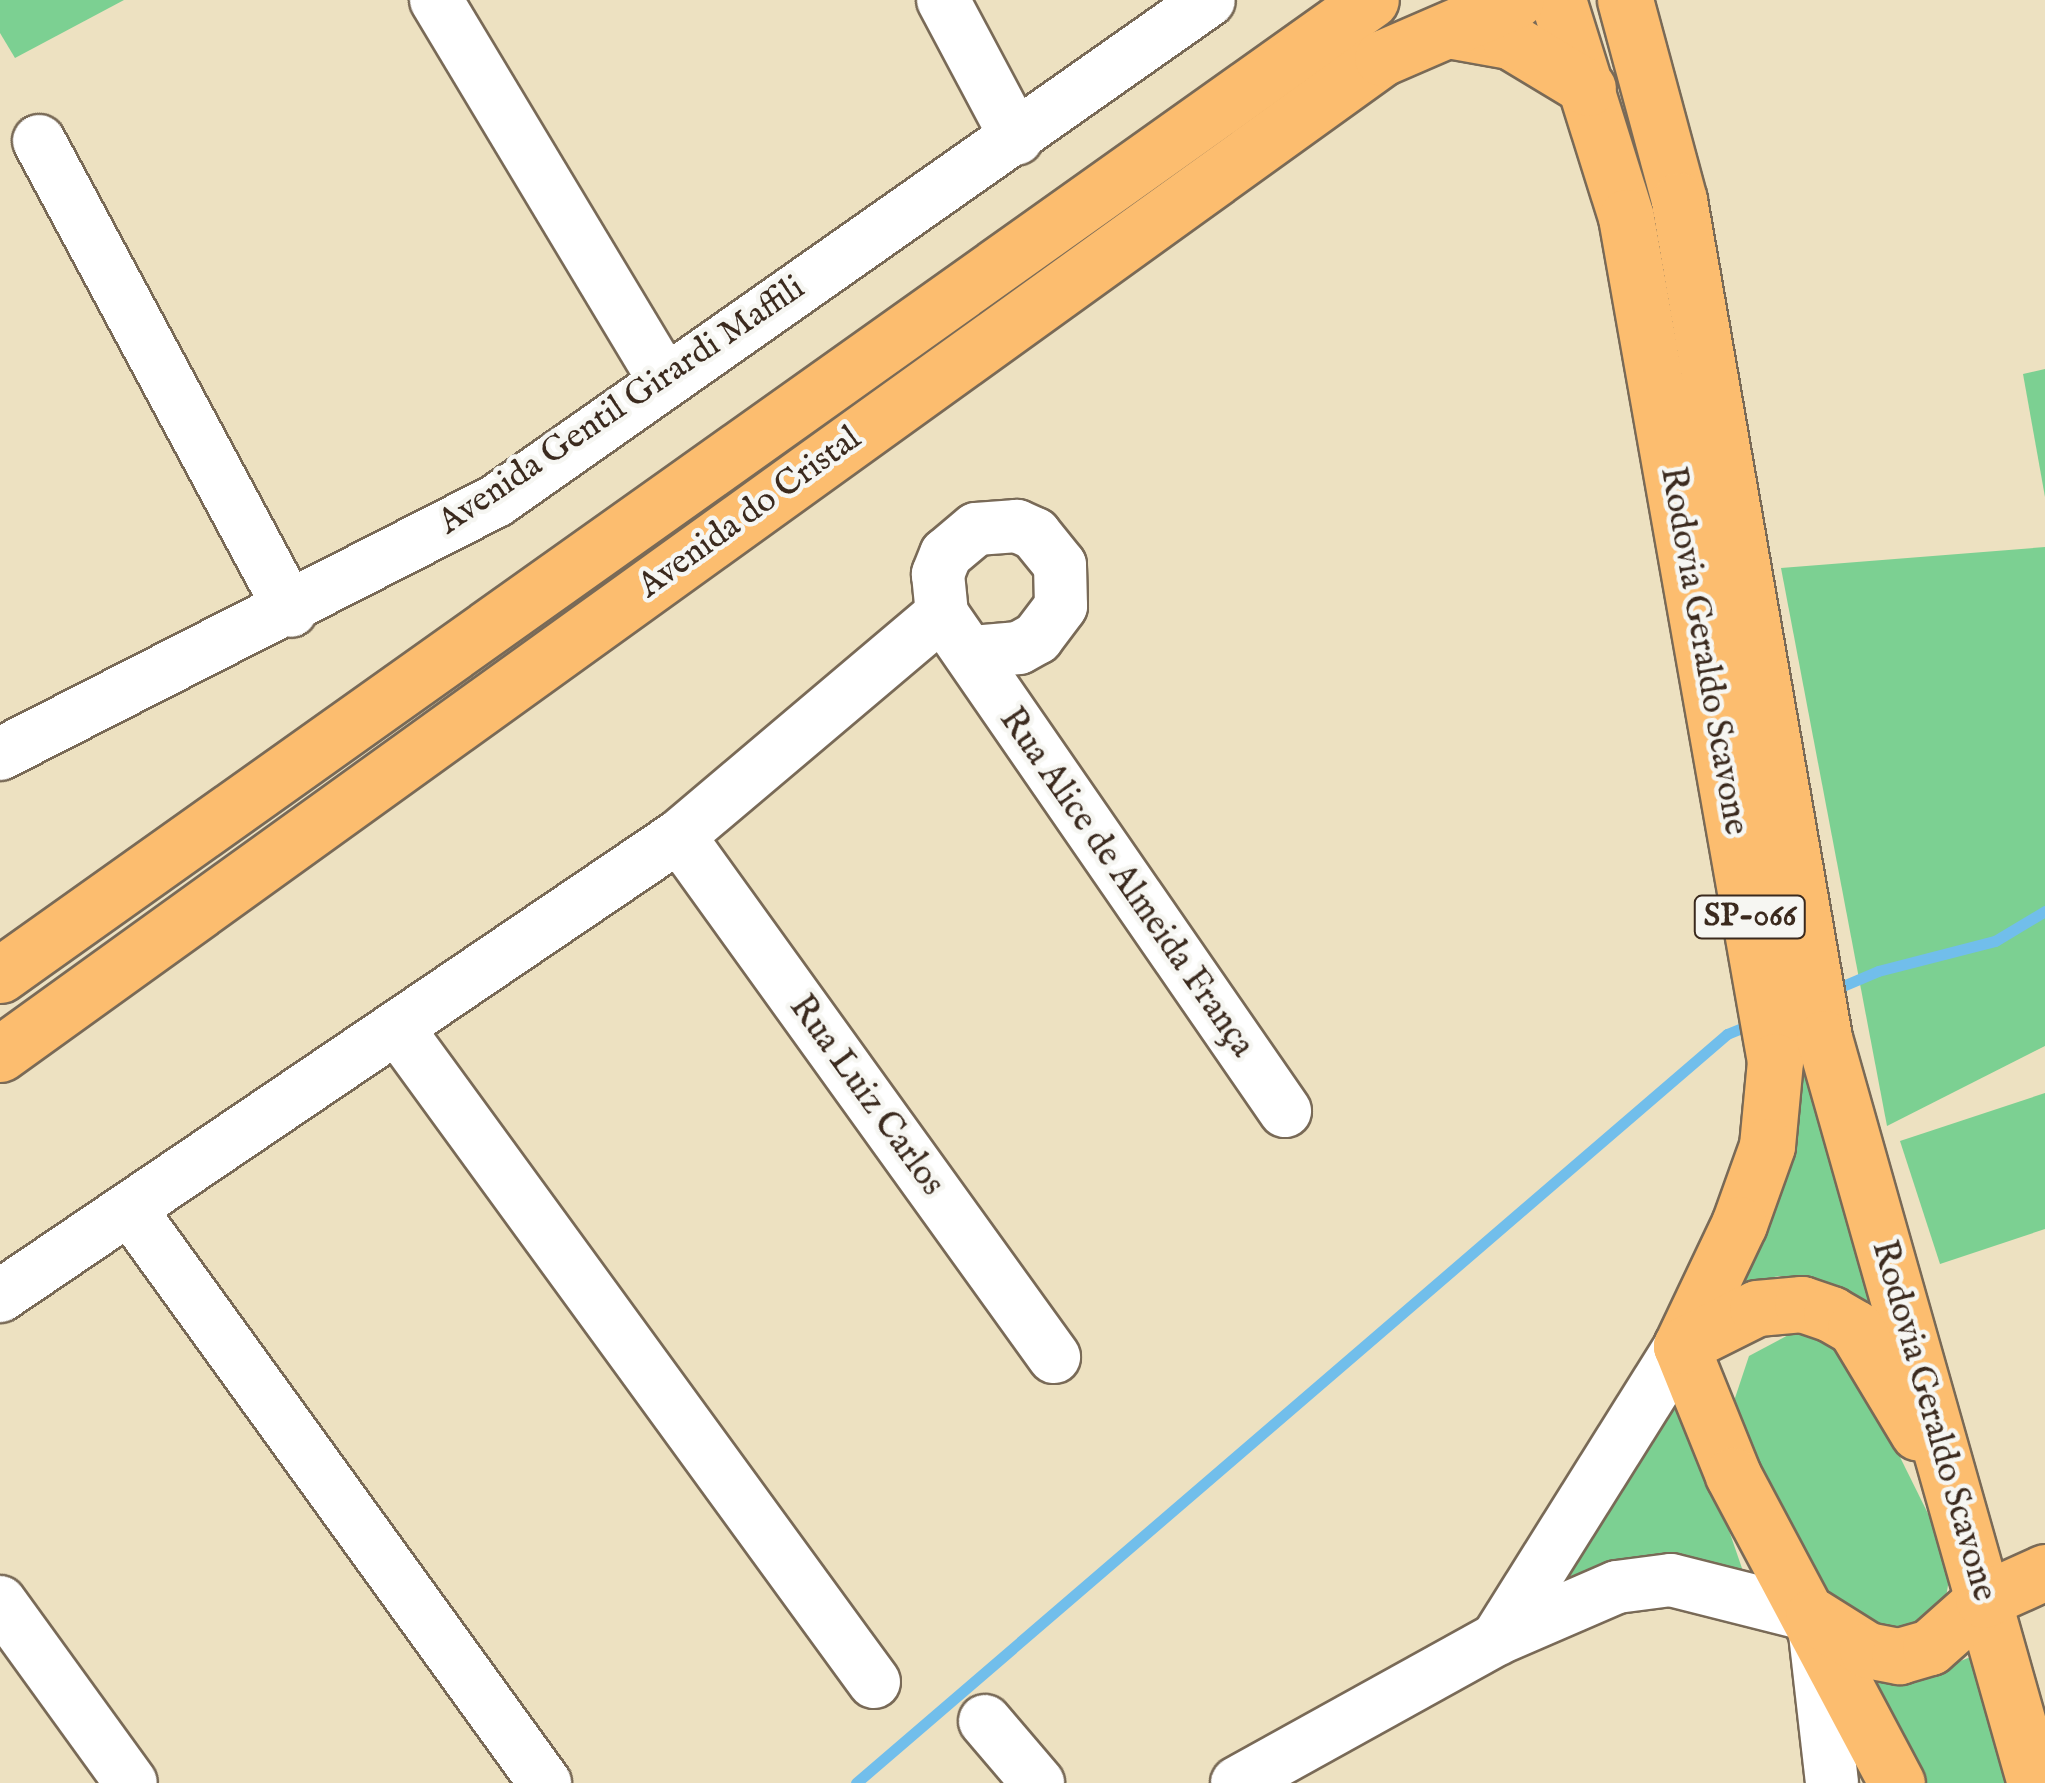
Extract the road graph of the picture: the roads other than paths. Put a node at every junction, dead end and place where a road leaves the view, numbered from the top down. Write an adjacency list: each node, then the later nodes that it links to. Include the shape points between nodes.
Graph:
1 (436, 0): 12 (street)
2 (943, 0): 10 (street)
3 (1208, 0): 10 (street, Avenida Gentil Girardi Maffili)
4 (1371, 0): 16 (main road, Avenida do Cristal)
5 (1516, 0): 8 (main road, Avenida do Cristal)
6 (1558, 0): 9 (main road, Rodovia Geraldo Scavone / SP-066)
7 (1625, 0): 24 (main road, Rodovia Geraldo Scavone / SP-066, via 1679,200 1824,1038)
8 (1453, 32): 9 (main road, via 1510,41); 18 (main road, Avenida do Cristal, via 1382,58)
9 (1588, 88): 22 (main road, Rodovia Geraldo Scavone / SP-066, via 1626,217 1775,1060 1767,1146 1739,1224)
10 (1017, 139): 12 (street, Avenida Gentil Girardi Maffili)
11 (39, 142): 13 (street)
12 (664, 379): 13 (street, Avenida Gentil Girardi Maffili, via 496,501)
13 (291, 611): 14 (street, Avenida Gentil Girardi Maffili)
14 (0, 754)
15 (679, 836): 17 (street); 19 (street, Rua Alice de Almeida França, via 958,633); 23 (street, Rua Luiz Carlos)
16 (0, 975)
17 (398, 1029): 20 (street); 30 (street)
18 (0, 1054)
19 (1284, 1111)
20 (132, 1212): 21 (street); 33 (street)
21 (0, 1296)
22 (1681, 1346): 24 (main road, via 1772,1307 1802,1304 1855,1328); 28 (main road, via 1733,1474); 29 (street)
23 (1054, 1356)
24 (1967, 1528): 26 (main road, Rodovia Geraldo Scavone / SP-066)
25 (2045, 1572): 26 (main road)
26 (1983, 1600): 28 (main road, via 1930,1648 1899,1656 1868,1650); 38 (main road, Rodovia Geraldo Scavone / SP-066)
27 (0, 1602): 32 (street)
28 (1812, 1616): 29 (street, via 1671,1580 1617,1587); 36 (street); 37 (main road)
29 (1498, 1639): 35 (street)
30 (874, 1682)
31 (985, 1721): 34 (street)
32 (131, 1783)
33 (545, 1783)
34 (1038, 1783)
35 (1238, 1783)
36 (1832, 1783)
37 (1896, 1783)
38 (2035, 1783)

